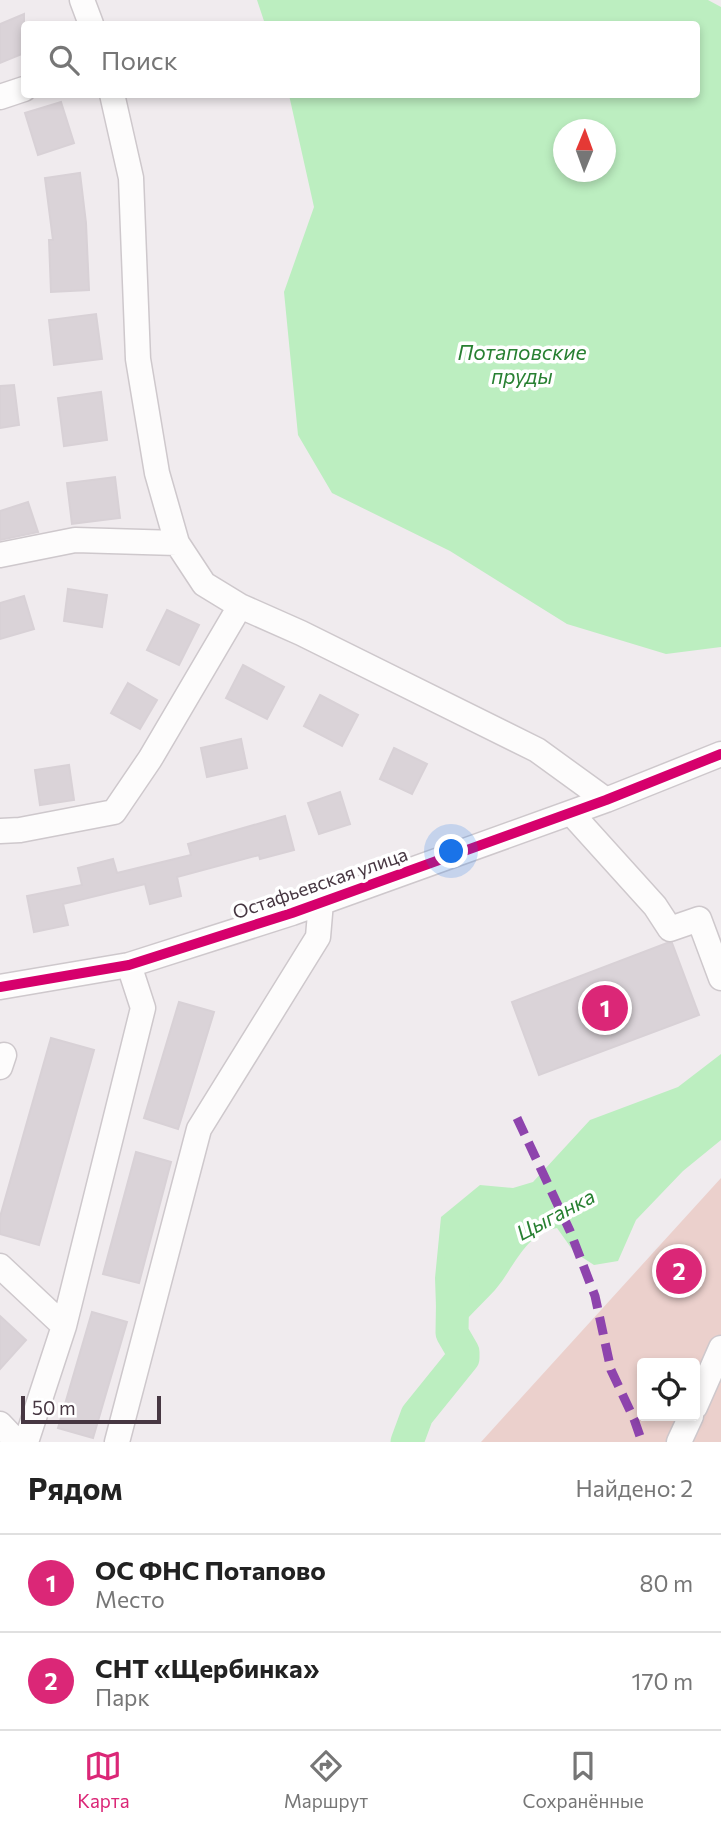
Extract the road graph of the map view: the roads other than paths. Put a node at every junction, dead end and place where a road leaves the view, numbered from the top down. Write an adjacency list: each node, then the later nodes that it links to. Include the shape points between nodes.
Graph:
1 (82, 0): 2 (street)
2 (90, 21)
3 (21, 90): 4 (street)
4 (0, 97)
5 (113, 98): 6 (street, via 131,178 138,359 157,473)
6 (177, 543): 7 (street, via 75,540); 8 (street, via 204,584)
7 (0, 555)
8 (240, 606): 10 (street, via 537,750); 12 (street, via 114,811)
9 (721, 754): 10 (street, Остафьевская улица)
10 (606, 800): 11 (street, Остафьевская улица)
11 (571, 813): 13 (street, Остафьевская улица); 15 (street, via 655,906 670,929 699,919)
12 (0, 831)
13 (321, 902): 14 (street, Остафьевская улица); 25 (street, via 318,937 200,1129)
14 (129, 965): 16 (street, Остафьевская улица); 18 (street, via 143,1008)
15 (721, 978)
16 (0, 987)
17 (0, 1266): 18 (street)
18 (64, 1326): 24 (street)
19 (721, 1348): 20 (street)
20 (700, 1395)
21 (689, 1421): 26 (street)
22 (0, 1424): 23 (street)
23 (17, 1442)
24 (26, 1442)
25 (117, 1442)
26 (679, 1442)

